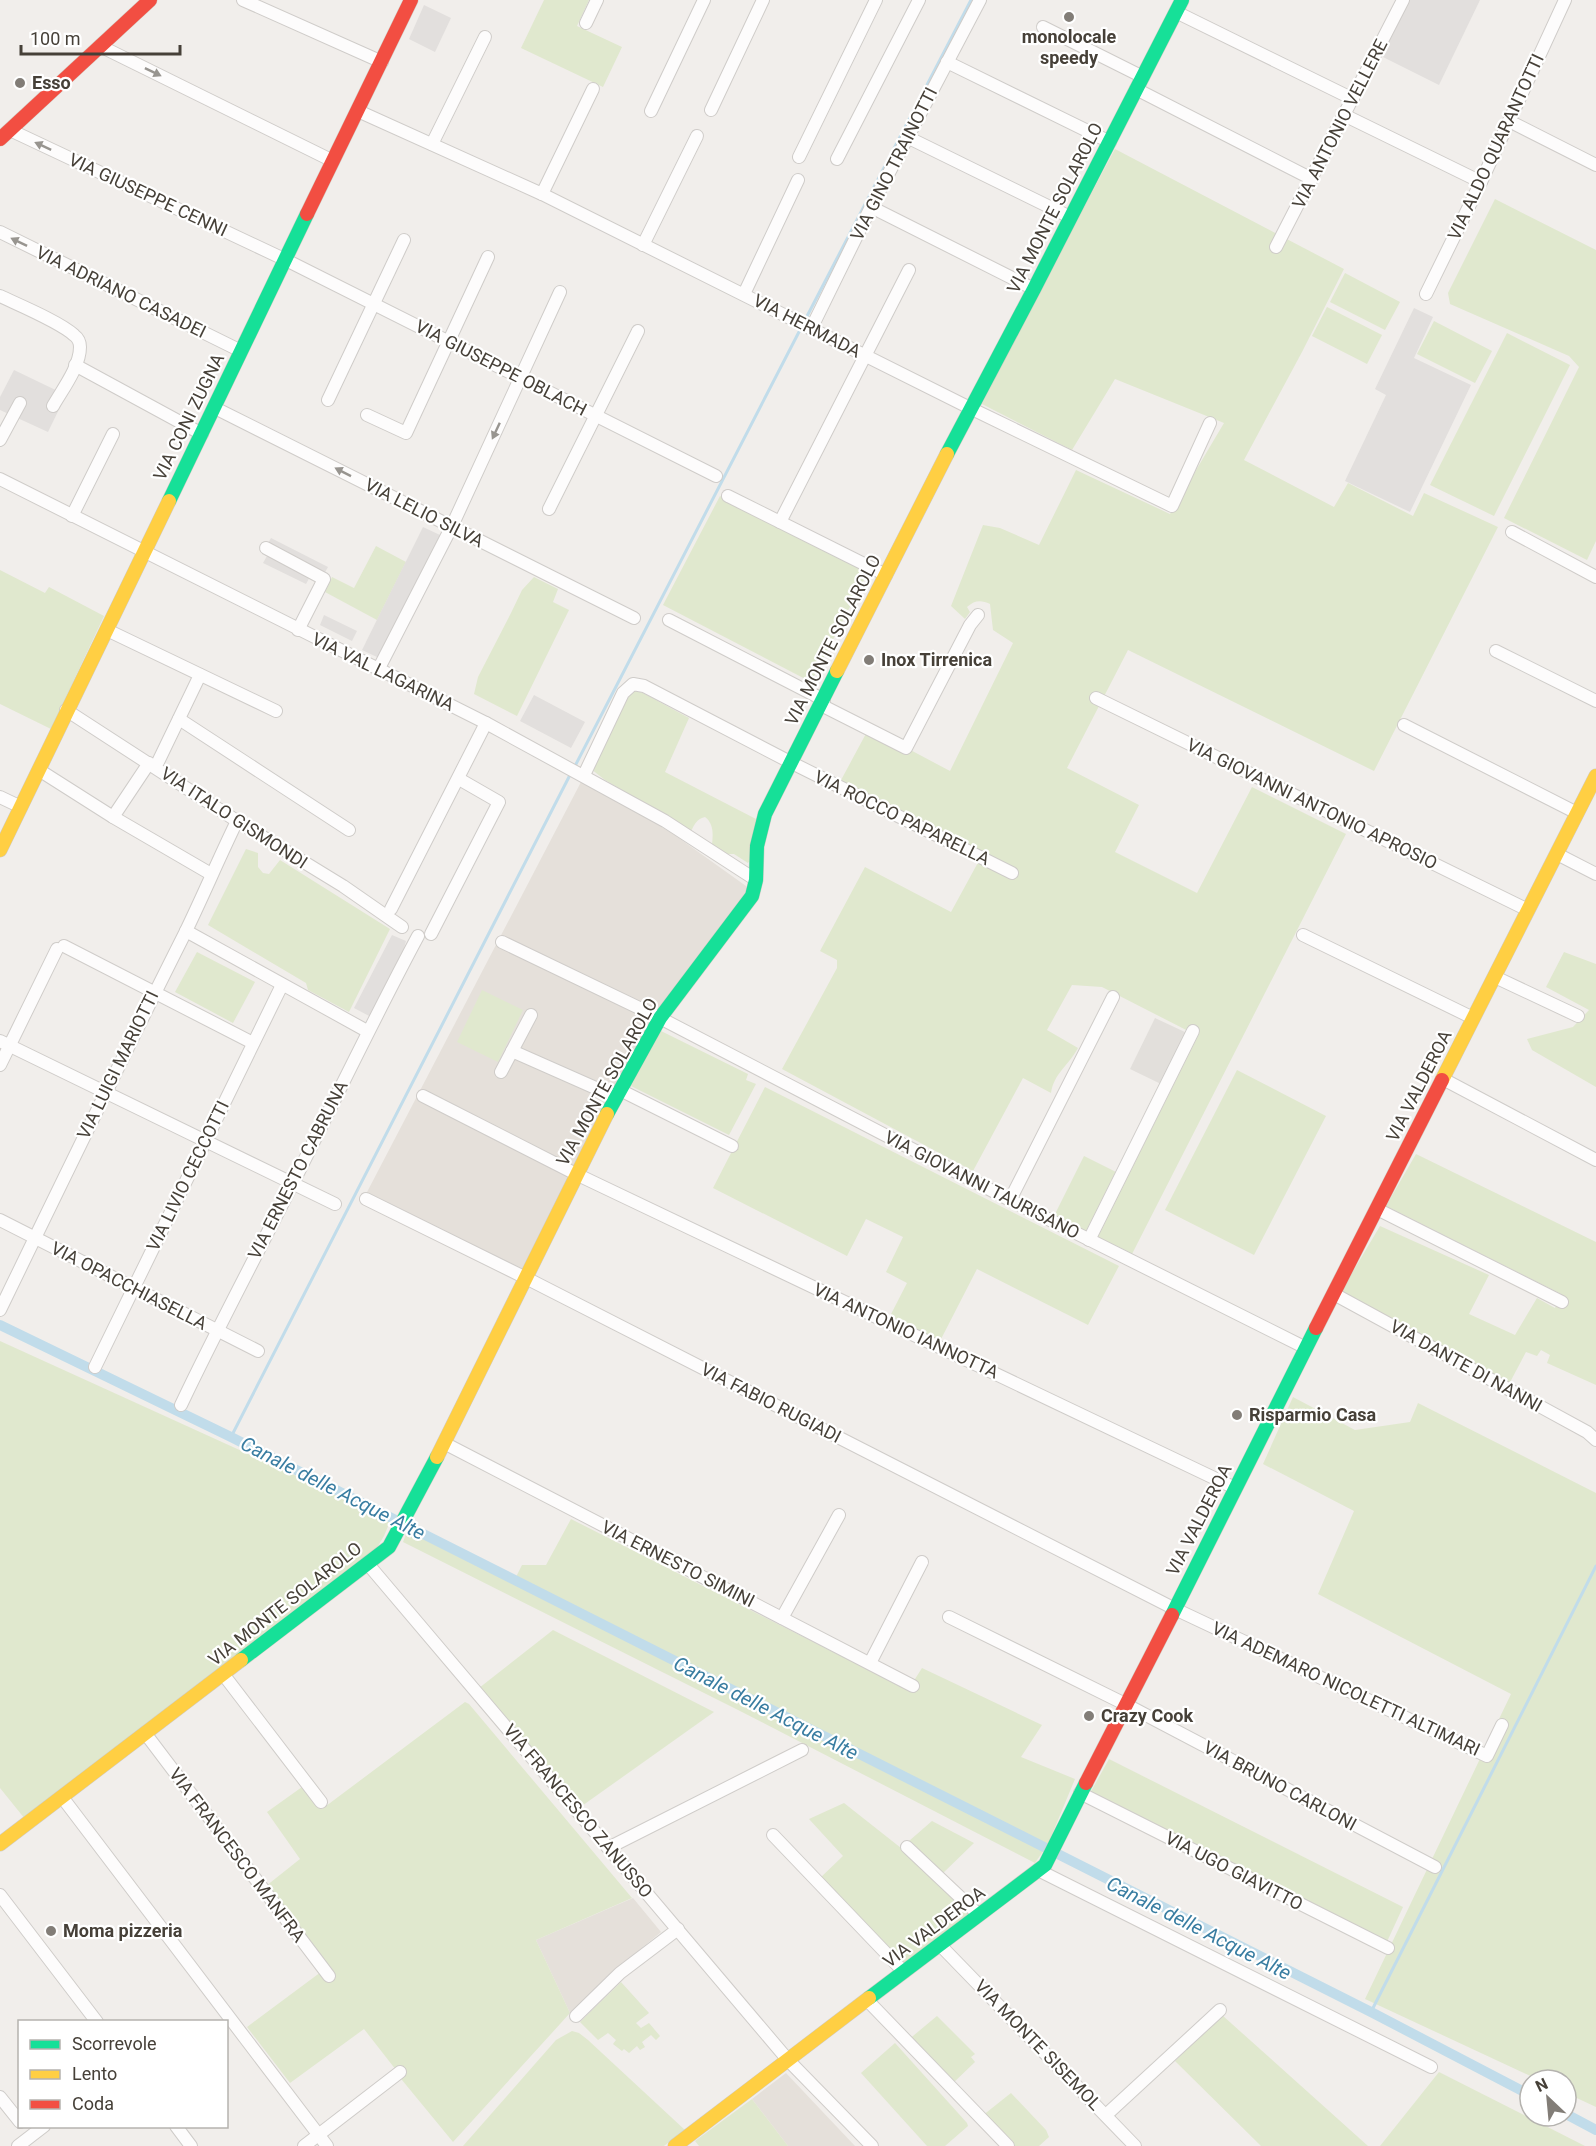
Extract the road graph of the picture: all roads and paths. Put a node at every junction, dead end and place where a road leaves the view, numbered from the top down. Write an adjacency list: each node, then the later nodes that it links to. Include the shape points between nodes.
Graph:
1 (150, 0): 16 (street)
2 (243, 0): 17 (street)
3 (411, 0): 17 (street, VIA CONI ZUGNA)
4 (597, 0): 13 (street)
5 (704, 0): 24 (street)
6 (763, 0): 22 (street)
7 (876, 0): 32 (street)
8 (919, 0): 33 (street)
9 (980, 0): 18 (street, VIA GINO TRAINOTTI)
10 (1403, 0): 21 (street, VIA ANTONIO VELLERE)
11 (1565, 0): 26 (street, VIA ALDO QUARANTOTTI)
12 (1179, 6): 19 (street, VIA MONTE SOLAROLO); 21 (street)
13 (586, 23)
14 (1043, 27): 19 (street)
15 (485, 37): 31 (street)
16 (100, 46): 27 (street); 34 (street, one-way to 34)
17 (382, 62): 23 (street, VIA CONI ZUGNA)
18 (947, 62): 29 (street, VIA GINO TRAINOTTI); 30 (street)
19 (1139, 83): 30 (street, VIA MONTE SOLAROLO); 36 (street)
20 (593, 88): 39 (street)
21 (1353, 99): 25 (street, VIA ANTONIO VELLERE)
22 (711, 110)
23 (358, 111): 31 (street, VIA HERMADA); 34 (street, VIA CONI ZUGNA)
24 (651, 111)
25 (1344, 115): 36 (street, VIA ANTONIO VELLERE); 38 (street)
26 (1509, 122): 35 (street); 38 (street, VIA ALDO QUARANTOTTI)
27 (5, 135): 47 (street, VIA GIUSEPPE CENNI, one-way to 27)
28 (697, 136): 44 (street)
29 (907, 137): 40 (street, VIA GINO TRAINOTTI); 41 (street)
30 (1110, 142): 41 (street, VIA MONTE SOLAROLO)
31 (432, 144): 39 (street, VIA HERMADA)
32 (799, 157)
33 (837, 159)
34 (333, 161): 47 (street, VIA CONI ZUGNA)
35 (1596, 165)
36 (1312, 179): 45 (street, VIA ANTONIO VELLERE)
37 (798, 180): 51 (street)
38 (1481, 182): 52 (street, VIA ALDO QUARANTOTTI)
39 (542, 194): 44 (street, VIA HERMADA)
40 (871, 207): 49 (street); 55 (street, VIA GINO TRAINOTTI)
41 (1070, 217): 49 (street, VIA MONTE SOLAROLO)
42 (0, 232): 58 (street, VIA ADRIANO CASADEI, one-way to 42)
43 (404, 240): 54 (street)
44 (643, 245): 51 (street, VIA HERMADA)
45 (1275, 247)
46 (488, 257): 57 (street)
47 (286, 260): 54 (street, VIA GIUSEPPE OBLACH); 58 (street, VIA CONI ZUGNA)
48 (909, 270): 59 (street)
49 (1034, 289): 66 (street, VIA MONTE SOLAROLO)
50 (560, 292): 61 (street)
51 (744, 294): 55 (street, VIA HERMADA)
52 (1426, 294)
53 (0, 296): 60 (street, via 74,334 80,345)
54 (374, 304): 57 (street, VIA GIUSEPPE OBLACH); 62 (street)
55 (810, 328): 59 (street, VIA HERMADA)
56 (638, 331): 68 (street)
57 (448, 341): 61 (street, VIA GIUSEPPE OBLACH); 67 (street, via 406,433)
58 (241, 351): 65 (street, VIA CONI ZUGNA)
59 (865, 355): 66 (street, VIA HERMADA); 78 (street)
60 (75, 365): 64 (street); 71 (street)
61 (520, 377): 68 (street, VIA GIUSEPPE OBLACH); 79 (street, one-way to 79)
62 (328, 400)
63 (20, 403): 72 (street)
64 (53, 406)
65 (215, 408): 71 (street, VIA CONI ZUGNA); 79 (street, VIA LELIO SILVA, one-way to 65)
66 (970, 408): 69 (street, VIA HERMADA, via 1172,506); 83 (street, VIA MONTE SOLAROLO)
67 (367, 415)
68 (596, 415): 73 (street, VIA GIUSEPPE OBLACH); 76 (street)
69 (1210, 423)
70 (113, 434): 77 (street)
71 (202, 434): 82 (street, VIA CONI ZUGNA)
72 (0, 440)
73 (716, 476)
74 (0, 479): 77 (street, VIA VAL LAGARINA)
75 (728, 496): 78 (street)
76 (549, 509)
77 (72, 516): 82 (street, VIA VAL LAGARINA)
78 (780, 522): 83 (street)
79 (452, 526): 86 (street, VIA LELIO SILVA); 91 (street)
80 (1512, 532): 84 (street)
81 (266, 548): 89 (street, via 324,579)
82 (144, 551): 88 (street, VIA CONI ZUGNA); 89 (street, VIA VAL LAGARINA)
83 (886, 575): 95 (street, VIA MONTE SOLAROLO)
84 (1596, 577)
85 (978, 615): 95 (street, via 906,748)
86 (634, 618)
87 (669, 620): 95 (street)
88 (107, 630): 92 (street); 96 (street, VIA CONI ZUGNA)
89 (298, 630): 91 (street, VIA VAL LAGARINA)
90 (1496, 651): 94 (street)
91 (378, 670): 99 (street, VIA VAL LAGARINA)
92 (200, 675): 97 (street); 98 (street)
93 (1096, 698): 120 (street, VIA GIOVANNI ANTONIO APROSIO)
94 (1596, 701)
95 (823, 702): 102 (street, VIA MONTE SOLAROLO)
96 (66, 710): 101 (street, VIA ITALO GISMONDI); 103 (street, VIA CONI ZUGNA)
97 (276, 711)
98 (179, 719): 101 (street); 112 (street)
99 (486, 723): 104 (street, VIA VAL LAGARINA); 106 (street)
100 (1404, 725): 109 (street)
101 (154, 762): 110 (street); 111 (street, VIA ITALO GISMONDI)
102 (792, 764): 104 (street, VIA ROCCO PAPARELLA, via 644,686 633,684 623,693); 115 (street, VIA ROCCO PAPARELLA); 118 (street, VIA MONTE SOLAROLO, via 765,814 757,846)
103 (39, 770): 108 (street, VIA CONI ZUGNA); 110 (street)
104 (584, 775): 118 (street, VIA VAL LAGARINA)
105 (1596, 776): 109 (street, VIA VALDEROA)
106 (459, 778): 119 (street); 123 (street, via 499,802)
107 (0, 797): 108 (street)
108 (21, 807): 113 (street, VIA CONI ZUGNA)
109 (1577, 813): 114 (street, VIA VALDEROA)
110 (113, 817): 116 (street)
111 (237, 821): 116 (street, VIA LUIGI MARIOTTI); 121 (street, VIA ITALO GISMONDI)
112 (349, 830)
113 (0, 850)
114 (1557, 854): 117 (street); 120 (street, VIA VALDEROA)
115 (1012, 873)
116 (211, 874): 122 (street, VIA LUIGI MARIOTTI)
117 (1596, 874)
118 (756, 880): 133 (street, VIA MONTE SOLAROLO, via 752,896)
119 (390, 909)
120 (1528, 910): 127 (street, VIA VALDEROA)
121 (402, 927)
122 (186, 931): 128 (street); 129 (street, VIA LUIGI MARIOTTI)
123 (431, 934)
124 (1303, 935): 134 (street)
125 (418, 936): 136 (street, VIA ERNESTO CABRUNA)
126 (502, 942): 133 (street, VIA GIOVANNI TAURISANO)
127 (1495, 976): 132 (street); 134 (street, VIA VALDEROA)
128 (282, 985): 136 (street); 137 (street, VIA LIVIO CECCOTTI)
129 (154, 992): 137 (street); 138 (street, via 61,948); 143 (street, VIA LUIGI MARIOTTI)
130 (1113, 997): 152 (street)
131 (531, 1015): 139 (street)
132 (1578, 1016)
133 (660, 1018): 144 (street, VIA MONTE SOLAROLO); 152 (street, VIA GIOVANNI TAURISANO)
134 (1473, 1018): 142 (street, VIA VALDEROA)
135 (1193, 1030): 157 (street)
136 (367, 1031): 150 (street, VIA ERNESTO CABRUNA)
137 (253, 1043): 146 (street, VIA LIVIO CECCOTTI)
138 (5, 1044): 140 (street); 143 (street)
139 (512, 1051): 141 (street); 144 (street)
140 (0, 1065)
141 (501, 1072)
142 (1443, 1079): 148 (street); 154 (street, VIA VALDEROA)
143 (105, 1092): 146 (street); 156 (street, VIA LUIGI MARIOTTI)
144 (618, 1094): 147 (street); 149 (street, VIA MONTE SOLAROLO)
145 (423, 1096): 149 (street, VIA ANTONIO IANNOTTA)
146 (206, 1141): 150 (street); 159 (street, VIA LIVIO CECCOTTI)
147 (732, 1146)
148 (1596, 1160)
149 (576, 1174): 158 (street, VIA MONTE SOLAROLO); 170 (street, VIA ANTONIO IANNOTTA)
150 (293, 1183): 153 (street); 163 (street, VIA ERNESTO CABRUNA)
151 (366, 1199): 158 (street, VIA FABIO RUGIADI)
152 (1010, 1200): 157 (street, VIA GIOVANNI TAURISANO)
153 (335, 1204)
154 (1377, 1209): 160 (street, VIA VALDEROA); 161 (street)
155 (0, 1220): 156 (street, VIA OPACCHIASELLA)
156 (34, 1238): 159 (street, VIA OPACCHIASELLA); 162 (street, VIA LUIGI MARIOTTI)
157 (1089, 1240): 164 (street, VIA GIOVANNI TAURISANO)
158 (526, 1278): 169 (street, VIA MONTE SOLAROLO); 174 (street, VIA FABIO RUGIADI)
159 (133, 1287): 163 (street, VIA OPACCHIASELLA); 166 (street, VIA LIVIO CECCOTTI)
160 (1334, 1294): 164 (street, VIA VALDEROA); 168 (street, VIA DANTE DI NANNI)
161 (1562, 1302)
162 (0, 1310)
163 (217, 1330): 165 (street, VIA OPACCHIASELLA); 167 (street, VIA ERNESTO CABRUNA)
164 (1306, 1348): 170 (street, VIA VALDEROA)
165 (258, 1351)
166 (95, 1367)
167 (181, 1405)
168 (1596, 1440)
169 (444, 1443): 173 (street, VIA MONTE SOLAROLO, via 388,1547); 176 (street, VIA ERNESTO SIMINI)
170 (1235, 1488): 174 (street, VIA VALDEROA)
171 (838, 1515): 176 (street)
172 (922, 1562): 177 (street)
173 (367, 1563): 178 (street, VIA MONTE SOLAROLO); 190 (street, VIA FRANCESCO ZANUSSO)
174 (1174, 1609): 180 (street, VIA VALDEROA); 181 (street, VIA ADEMARO NICOLETTI ALTIMARI, via 1486,1756)
175 (949, 1617): 180 (street, VIA BRUNO CARLONI)
176 (782, 1618): 177 (street, VIA ERNESTO SIMINI)
177 (870, 1663): 179 (street, VIA ERNESTO SIMINI)
178 (223, 1674): 182 (street, VIA MONTE SOLAROLO); 186 (street)
179 (913, 1686)
180 (1125, 1704): 184 (street, VIA VALDEROA); 191 (street, VIA BRUNO CARLONI)
181 (1502, 1725)
182 (145, 1733): 185 (street, VIA MONTE SOLAROLO); 199 (street, VIA FRANCESCO MANFRA)
183 (802, 1750): 190 (street)
184 (1080, 1793): 192 (street, VIA VALDEROA); 197 (street, VIA UGO GIAVITTO)
185 (62, 1797): 188 (street, VIA MONTE SOLAROLO); 212 (street)
186 (321, 1802)
187 (773, 1836): 198 (street)
188 (0, 1844)
189 (907, 1847): 194 (street)
190 (609, 1848): 195 (street, VIA FRANCESCO ZANUSSO)
191 (1435, 1867)
192 (1041, 1868): 194 (street, VIA VALDEROA); 205 (street)
193 (0, 1895): 203 (street)
194 (979, 1915): 196 (street, VIA VALDEROA)
195 (678, 1929): 202 (street, via 620,1973); 204 (street, VIA FRANCESCO ZANUSSO)
196 (940, 1945): 198 (street, VIA VALDEROA); 208 (street, VIA MONTE SISEMOL)
197 (1388, 1948)
198 (904, 1972): 200 (street, VIA VALDEROA)
199 (329, 1976)
200 (867, 2000): 204 (street, VIA VALDEROA); 219 (street)
201 (1220, 2010): 208 (street)
202 (576, 2016)
203 (95, 2020)
204 (788, 2060): 213 (street, VIA VALDEROA); 218 (street, VIA FRANCESCO ZANUSSO)
205 (1431, 2067)
206 (400, 2072): 212 (street)
207 (0, 2097): 209 (street)
208 (1106, 2115): 220 (street, VIA MONTE SISEMOL)
209 (18, 2120)
210 (177, 2128): 215 (street)
211 (27, 2132): 214 (street)
212 (318, 2135): 216 (street); 217 (street)
213 (685, 2143)
214 (18, 2146)
215 (191, 2146)
216 (304, 2146)
217 (327, 2146)
218 (872, 2146)
219 (1008, 2146)
220 (1135, 2146)

